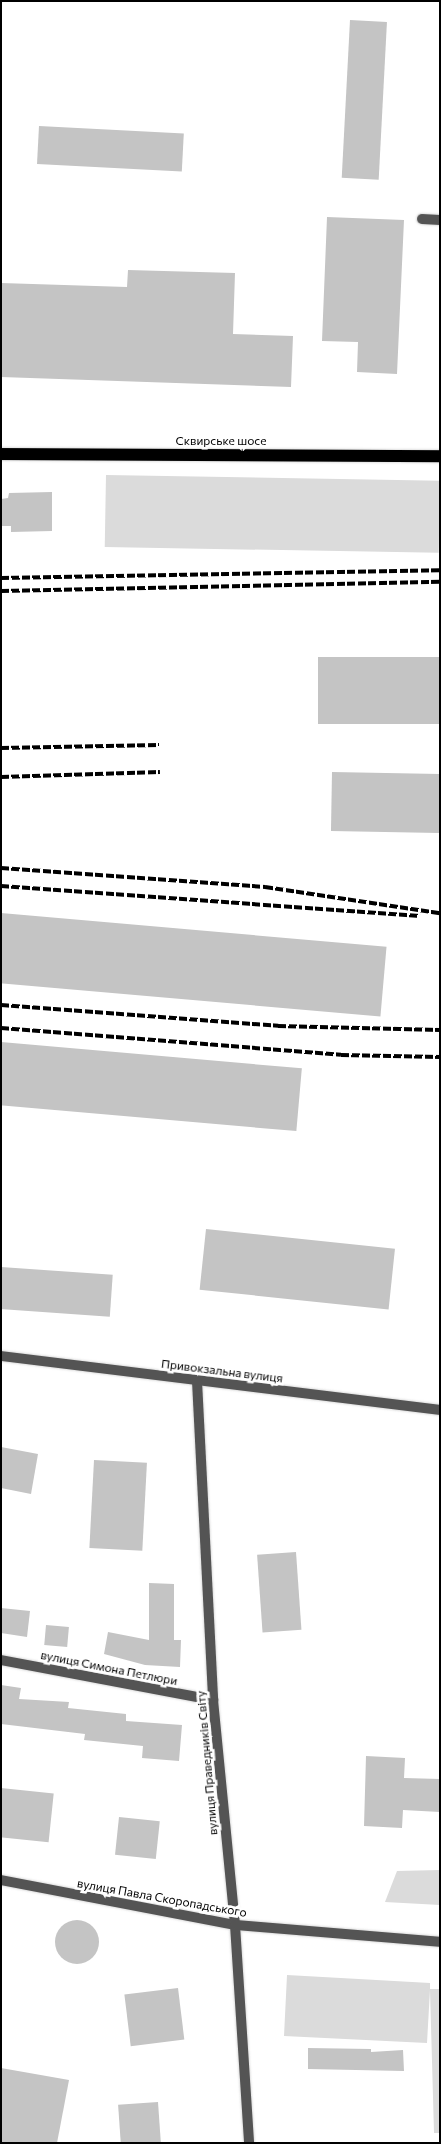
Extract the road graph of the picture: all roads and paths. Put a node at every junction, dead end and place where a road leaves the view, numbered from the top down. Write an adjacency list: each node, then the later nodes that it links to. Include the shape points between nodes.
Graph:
1 (422, 219): 2 (street)
2 (440, 220)
3 (1, 454): 4 (main road, Сквирське шосе)
4 (440, 456)
5 (1, 1356): 6 (street, Привокзальна вулиця)
6 (197, 1381): 7 (street, Привокзальна вулиця); 9 (street, вулиця Праведників Світу)
7 (440, 1410)
8 (1, 1660): 9 (street, вулиця Симона Петлюри)
9 (213, 1700): 11 (street, вулиця Праведників Світу)
10 (1, 1880): 11 (street, вулиця Павла Скоропадського)
11 (235, 1925): 12 (street, вулиця Павла Скоропадського); 13 (street, вулиця Праведників Світу)
12 (440, 1942)
13 (249, 2143)

